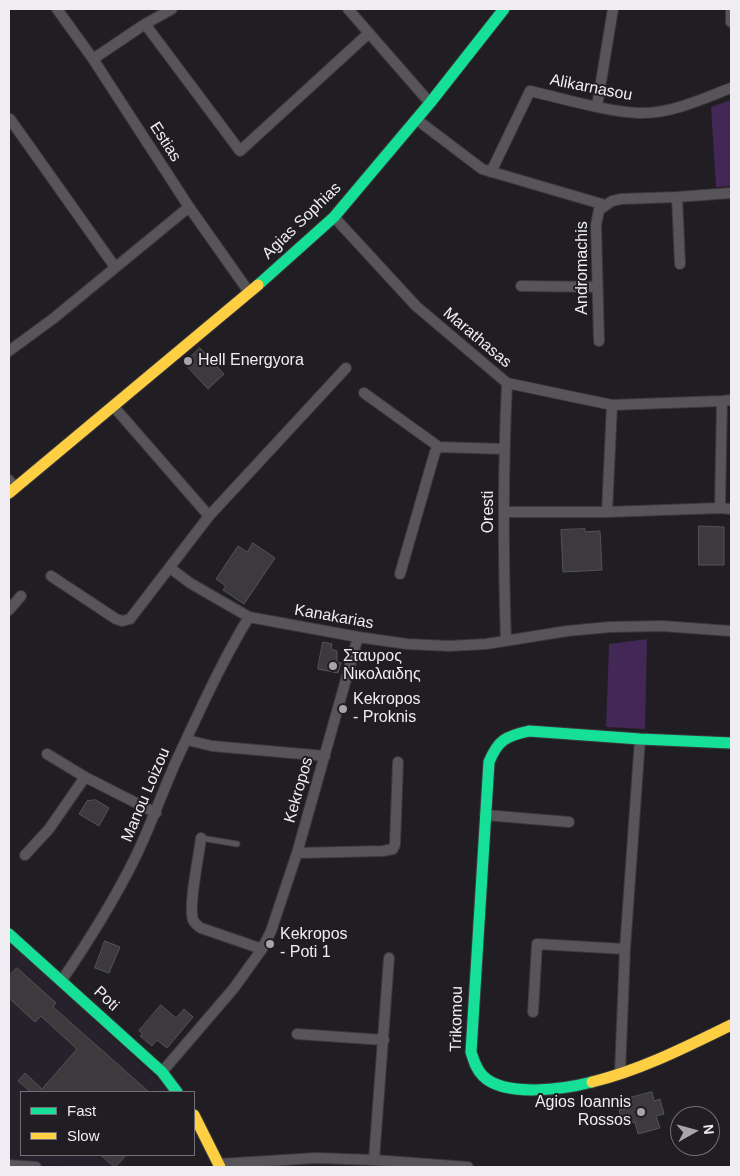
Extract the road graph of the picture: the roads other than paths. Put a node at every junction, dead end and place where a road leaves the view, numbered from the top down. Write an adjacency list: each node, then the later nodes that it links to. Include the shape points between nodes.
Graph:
1 (57, 9): 10 (street, Estias)
2 (172, 9): 8 (street)
3 (348, 9): 9 (street)
4 (504, 9): 12 (street, Agias Sophias)
5 (613, 9): 13 (street)
6 (731, 9): 7 (street)
7 (731, 22)
8 (145, 24): 9 (street, via 240,151); 10 (street)
9 (369, 33): 12 (street)
10 (93, 59): 20 (street, Estias)
11 (731, 88): 13 (street, Alikarnasou, via 665,110 640,113)
12 (430, 102): 15 (street, Agias Sophias)
13 (597, 106): 16 (street, Alikarnasou, via 530,91)
14 (10, 119): 23 (street)
15 (416, 119): 16 (street, via 482,169); 21 (street, Agias Sophias)
16 (491, 172): 19 (street)
17 (731, 193): 18 (street, Andromachis)
18 (677, 197): 19 (street, Andromachis, via 621,199); 22 (street)
19 (605, 205): 25 (street, Andromachis, via 596,216)
20 (190, 207): 23 (street); 26 (street, Estias)
21 (334, 217): 26 (street, Agias Sophias); 30 (street, Marathasas, via 416,306)
22 (680, 264)
23 (115, 267): 28 (street)
24 (521, 286): 25 (street)
25 (597, 287): 27 (street, Andromachis)
26 (249, 292): 34 (street, Agias Sophias)
27 (599, 341)
28 (9, 351)
29 (346, 368): 41 (street)
30 (507, 383): 33 (street, Marathasas); 36 (street, Oresti)
31 (364, 393): 35 (street)
32 (727, 401): 33 (street, Marathasas); 38 (street)
33 (612, 405): 40 (street)
34 (114, 407): 37 (street, Agias Sophias); 41 (street)
35 (439, 447): 36 (street); 43 (street)
36 (504, 449): 39 (street, Oresti)
37 (11, 487)
38 (726, 508): 40 (street)
39 (505, 512): 40 (street); 50 (street, Oresti)
40 (607, 512)
41 (209, 516): 42 (street)
42 (170, 568): 44 (street, via 126,621 116,619); 47 (street, Kanakarias)
43 (400, 574)
44 (51, 576)
45 (21, 596): 46 (street)
46 (9, 610)
47 (249, 617): 49 (street, Kanakarias); 52 (street, Manou Loizou, via 218,670)
48 (731, 631): 50 (street, Kanakarias, via 662,626 610,627)
49 (358, 637): 50 (street, Kanakarias, via 430,646); 55 (street, Kekropos)
50 (506, 641)
51 (640, 739): 53 (street, Trikomou); 59 (street, Trikomou, via 529,731 512,735 495,748 489,762); 67 (street)
52 (187, 740): 55 (street, via 212,746); 58 (street, Manou Loizou)
53 (731, 743)
54 (47, 754): 57 (street)
55 (325, 756): 63 (street, Kekropos)
56 (398, 762): 63 (street, via 393,848 383,851)
57 (85, 776): 58 (street); 64 (street, via 50,829)
58 (156, 813): 69 (street, Manou Loizou, via 121,884)
59 (485, 815): 60 (street); 75 (street, Trikomou, via 470,1042 476,1069 497,1086 536,1089 577,1086)
60 (569, 822)
61 (201, 838): 62 (lane); 66 (street, via 193,920 202,928)
62 (237, 844)
63 (297, 852): 66 (street, Kekropos, via 277,916)
64 (25, 855)
65 (9, 934): 69 (street, Poti)
66 (262, 949): 74 (street, Kekropos, via 234,988)
67 (625, 949): 70 (street, via 538,944); 75 (street)
68 (389, 958): 73 (street)
69 (62, 980): 74 (street, Poti)
70 (533, 1012)
71 (731, 1025): 75 (street, Trikomou, via 655,1062)
72 (297, 1034): 73 (street)
73 (384, 1040): 78 (street)
74 (162, 1072): 76 (street, Poti)
75 (620, 1073)
76 (176, 1091)
77 (195, 1117): 80 (street)
78 (374, 1160): 80 (street, via 316,1158); 82 (street)
79 (9, 1164): 81 (street)
80 (219, 1166)
81 (36, 1167)
82 (468, 1167)

